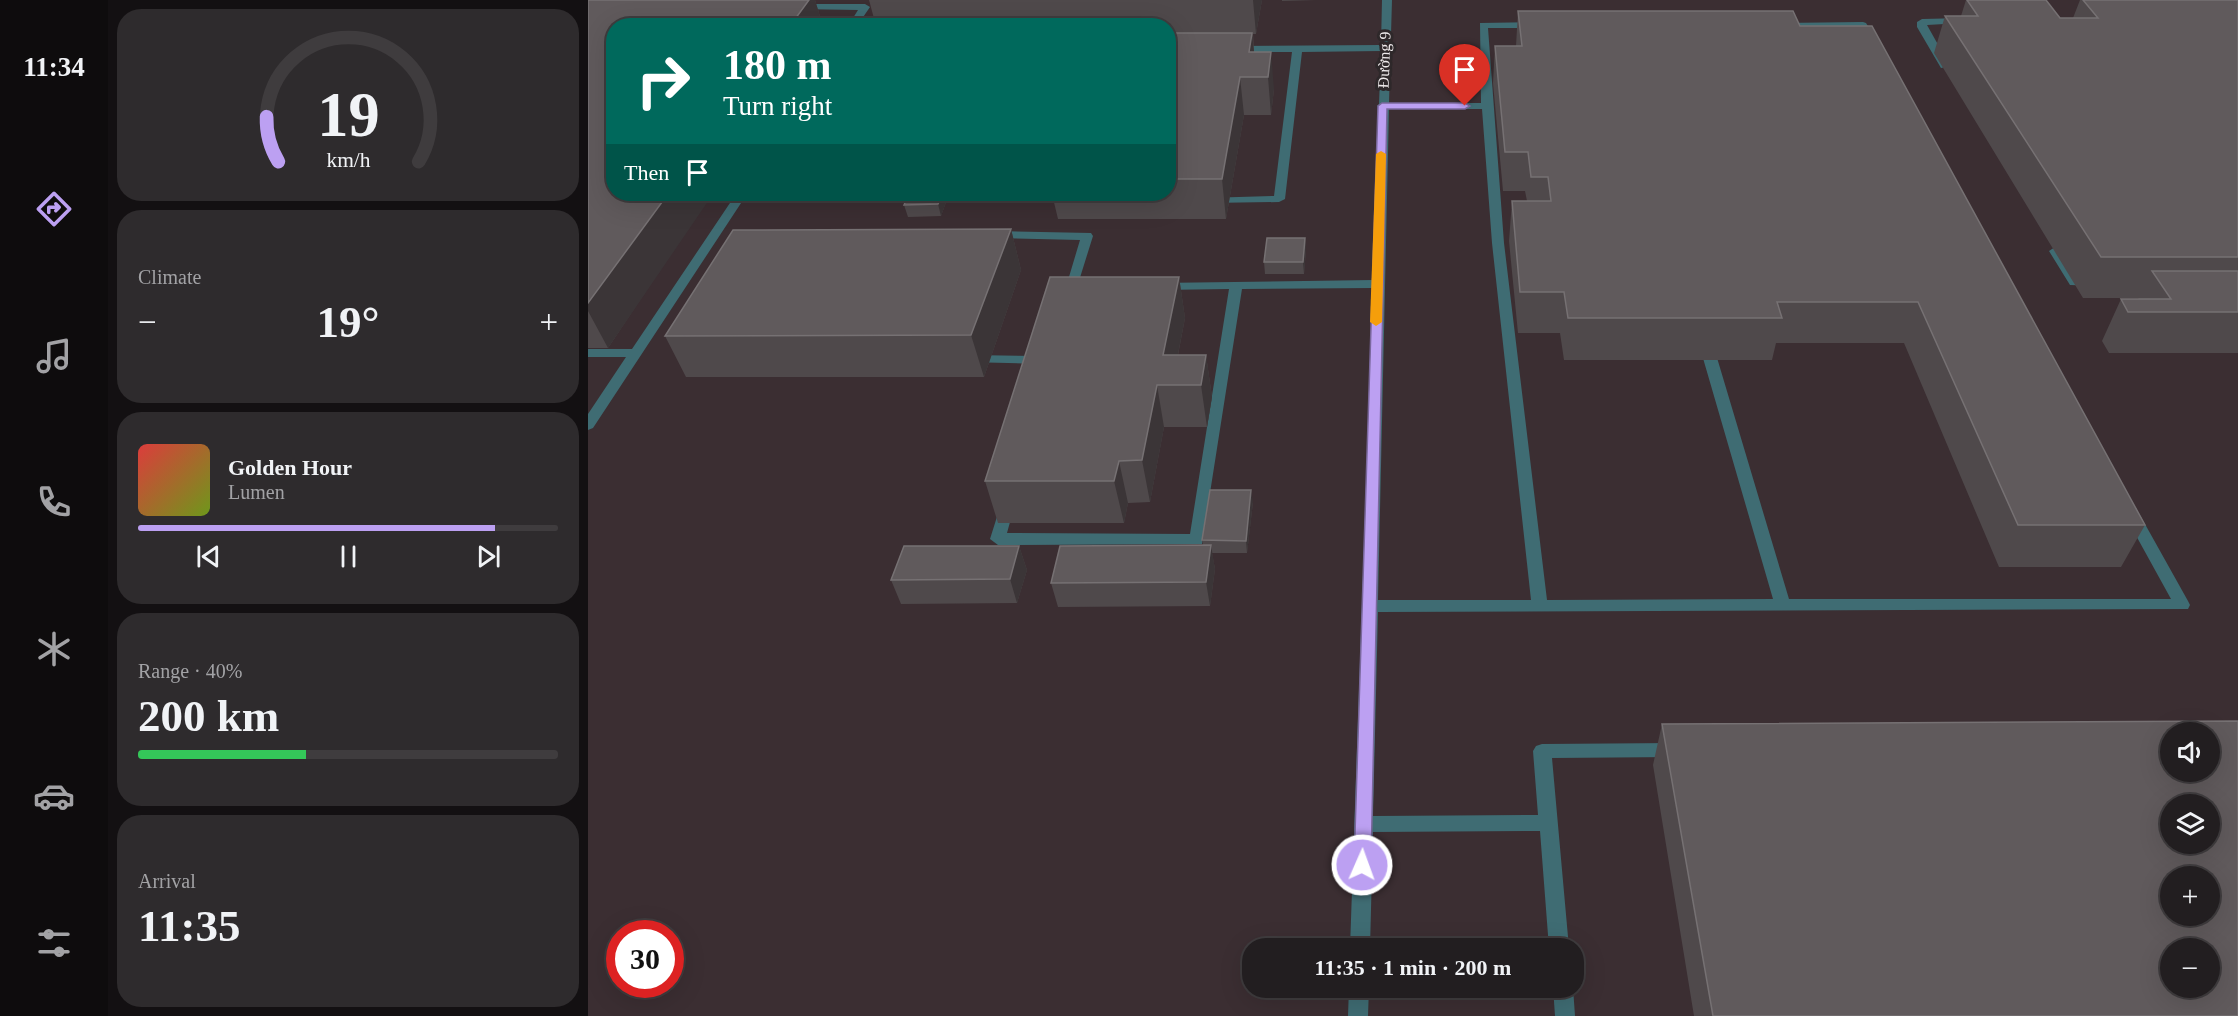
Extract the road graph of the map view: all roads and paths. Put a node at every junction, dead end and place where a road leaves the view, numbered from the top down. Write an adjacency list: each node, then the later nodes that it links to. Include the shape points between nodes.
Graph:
1 (1387, 0): 8 (street, Đường 9)
2 (784, 7): 3 (street, via 864,7)
3 (857, 18)
4 (1979, 21): 11 (street, via 1922,22)
5 (1554, 25): 13 (street, via 1483,25)
6 (1766, 26): 10 (street, via 1863,25)
7 (1297, 48): 8 (street); 9 (street); 14 (street, via 1279,199)
8 (1385, 48): 12 (street, Đường 9)
9 (1227, 49)
10 (1880, 56)
11 (1953, 78)
12 (1382, 106): 13 (street); 19 (street, Đường 9)
13 (1486, 106): 33 (street)
14 (1196, 200)
15 (736, 201): 25 (street)
16 (981, 235): 22 (street, via 1087,236 1078,287)
17 (2049, 242): 18 (street, via 2074,282)
18 (2109, 283)
19 (1377, 284): 20 (street); 32 (street, Đường 9)
20 (1236, 285): 21 (street); 29 (street, via 1197,540 998,538)
21 (1142, 286)
22 (1066, 308)
23 (1705, 341): 31 (street)
24 (588, 353): 25 (street)
25 (636, 353): 28 (street)
26 (955, 359): 27 (street)
27 (1050, 360)
28 (588, 425)
29 (1011, 494)
30 (2125, 501): 31 (street, via 2182,605)
31 (1783, 605): 33 (street)
32 (1369, 606): 33 (street); 36 (street, Đường 9)
33 (1540, 606)
34 (1696, 749): 35 (street, via 1542,751)
35 (1548, 823): 36 (street); 38 (street)
36 (1364, 824): 37 (street, Đường 9)
37 (1360, 938)
38 (1558, 938)
39 (1359, 998): 41 (street)
40 (1564, 998): 42 (street)
41 (1358, 1016)
42 (1565, 1016)

